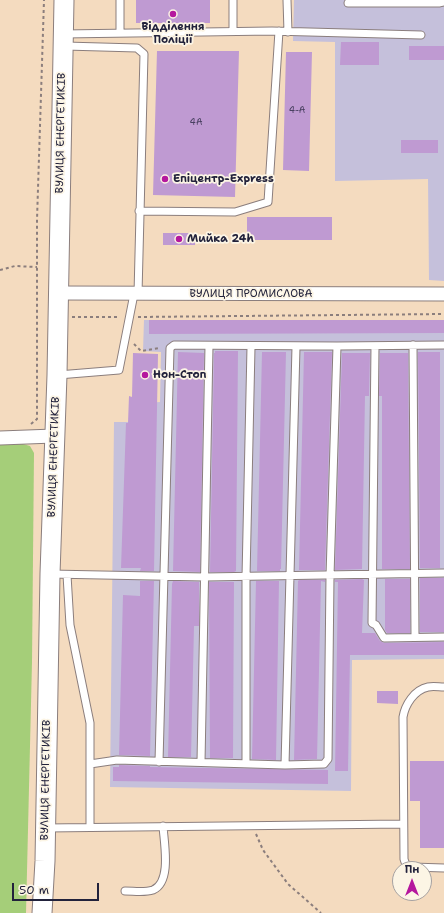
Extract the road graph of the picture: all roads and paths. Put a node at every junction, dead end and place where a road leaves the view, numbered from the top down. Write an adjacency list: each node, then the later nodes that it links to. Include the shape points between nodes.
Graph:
1 (44, 0): 15 (path)
2 (64, 0): 13 (main road, ВУЛИЦЯ ЕНЕРГЕТИКІВ)
3 (120, 0): 10 (lane)
4 (233, 0): 8 (lane)
5 (287, 0): 11 (lane)
6 (444, 2): 7 (lane)
7 (348, 3)
8 (233, 31): 9 (lane); 10 (lane)
9 (279, 31): 11 (lane); 14 (lane, via 268,202 235,212)
10 (120, 32): 13 (lane)
11 (288, 32): 12 (lane)
12 (421, 35)
13 (63, 40): 14 (lane, via 137,48 144,54); 17 (main road, ВУЛИЦЯ ЕНЕРГЕТИКІВ)
14 (140, 212): 18 (lane)
15 (37, 266): 16 (path, via 15,266); 33 (path, via 37,419)
16 (0, 270)
17 (59, 293): 18 (street, ВУЛИЦЯ ПРОМИСЛОВА); 21 (main road, ВУЛИЦЯ ЕНЕРГЕТИКІВ)
18 (136, 294): 19 (street, ВУЛИЦЯ ПРОМИСЛОВА); 22 (lane)
19 (444, 294)
20 (444, 314): 22 (path)
21 (58, 317): 22 (path); 32 (main road, ВУЛИЦЯ ЕНЕРГЕТИКІВ)
22 (130, 317): 32 (lane, via 119,370)
23 (132, 341): 26 (path, via 142,351)
24 (413, 345): 25 (lane); 31 (lane); 39 (lane)
25 (444, 345)
26 (171, 346): 27 (lane); 40 (lane)
27 (209, 346): 28 (lane); 43 (lane)
28 (251, 346): 29 (lane); 44 (lane)
29 (296, 346): 30 (lane); 41 (lane)
30 (337, 346): 31 (lane); 42 (lane)
31 (375, 346): 38 (lane)
32 (57, 375): 34 (main road, ВУЛИЦЯ ЕНЕРГЕТИКІВ)
33 (27, 428)
34 (54, 436): 35 (street); 37 (main road, ВУЛИЦЯ ЕНЕРГЕТИКІВ)
35 (0, 438)
36 (444, 573): 39 (lane)
37 (58, 574): 40 (lane); 50 (lane, via 90,723); 57 (main road, ВУЛИЦЯ ЕНЕРГЕТИКІВ)
38 (372, 574): 39 (lane); 42 (lane); 45 (lane, via 372,623 384,638)
39 (415, 574): 45 (lane)
40 (164, 576): 43 (lane); 48 (lane)
41 (290, 576): 42 (lane); 44 (lane); 52 (lane)
42 (330, 576): 52 (lane, via 328,759 324,764)
43 (205, 577): 44 (lane); 49 (lane)
44 (246, 577): 51 (lane)
45 (415, 637): 46 (lane)
46 (444, 637)
47 (444, 687): 53 (lane, via 420,690 413,696 404,713)
48 (159, 762): 49 (lane); 50 (lane, via 117,760)
49 (201, 762): 51 (lane)
50 (90, 764): 56 (lane)
51 (246, 764): 52 (lane)
52 (285, 765)
53 (404, 824): 55 (lane); 58 (lane, via 405,863 412,867)
54 (163, 826): 55 (lane); 56 (lane); 59 (lane, via 165,875 162,881 159,886 148,891)
55 (252, 826): 61 (path, via 263,850 288,884)
56 (90, 827): 57 (lane)
57 (46, 828): 60 (main road, ВУЛИЦЯ ЕНЕРГЕТИКІВ)
58 (444, 868)
59 (125, 891)
60 (42, 913)
61 (321, 913)

